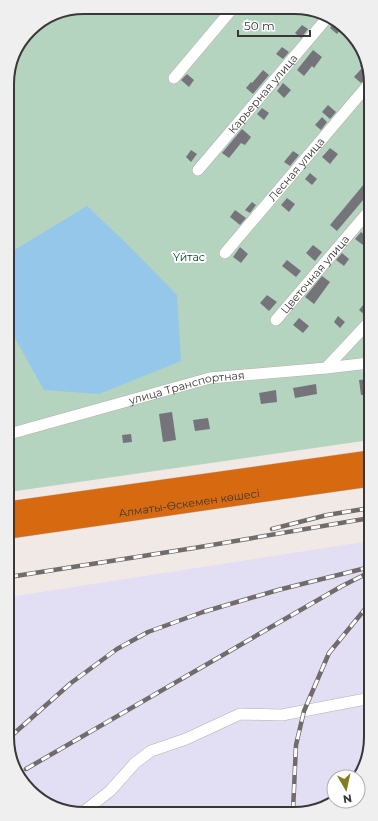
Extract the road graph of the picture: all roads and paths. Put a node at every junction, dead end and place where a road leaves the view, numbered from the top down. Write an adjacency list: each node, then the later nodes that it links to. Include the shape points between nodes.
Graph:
1 (228, 14): 3 (street)
2 (325, 21): 5 (street, Карьерная улица)
3 (174, 78)
4 (364, 90): 7 (street, Лесная улица)
5 (198, 170)
6 (364, 217): 8 (street, Цветочная улица)
7 (225, 253)
8 (276, 320)
9 (364, 327): 11 (street)
10 (364, 364): 11 (street, улица Транспортная)
11 (326, 368): 12 (street, улица Транспортная, via 210,378)
12 (14, 433)
13 (364, 461): 15 (highway, Алматы-Өскемен көшесі)
14 (364, 478): 16 (highway, Алматы-Өскемен көшесі)
15 (14, 510)
16 (14, 528)
17 (364, 699): 18 (street, via 282,715 240,714 186,739 151,751 135,762 110,791)
18 (89, 807)

